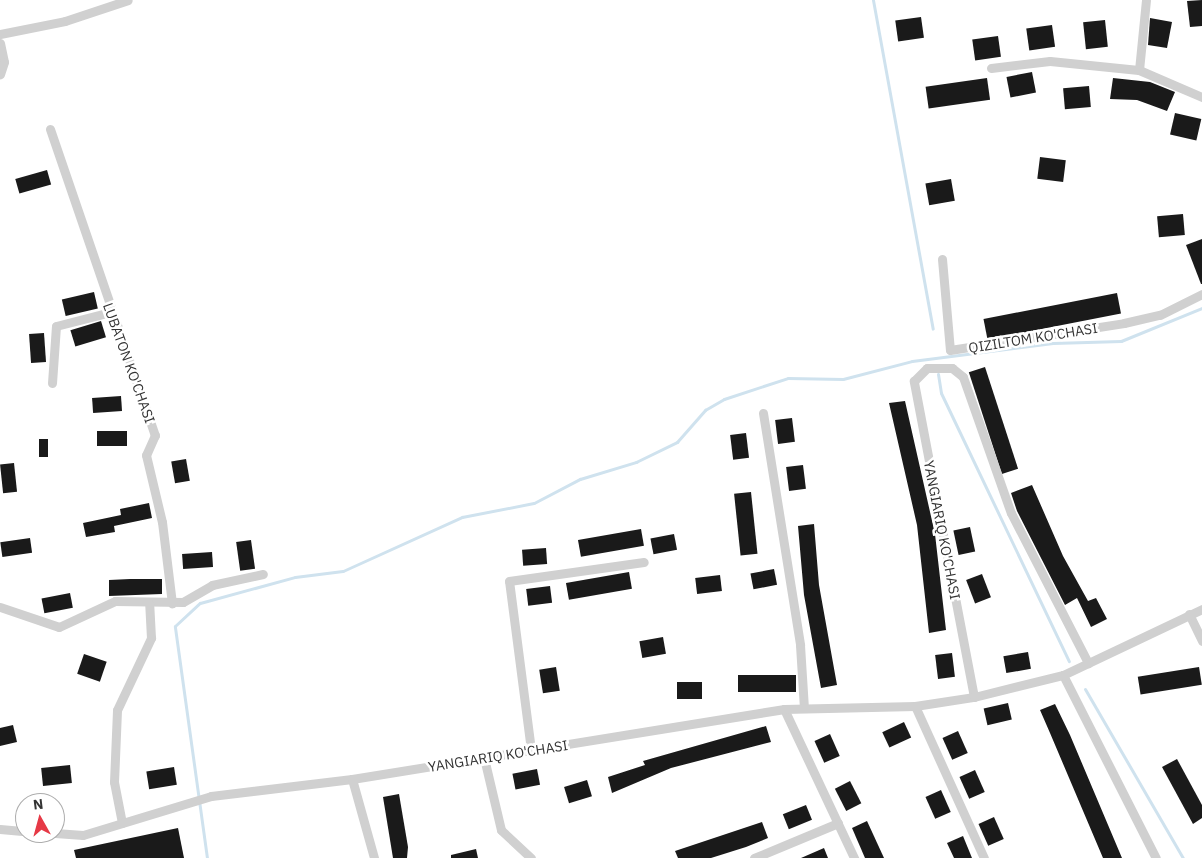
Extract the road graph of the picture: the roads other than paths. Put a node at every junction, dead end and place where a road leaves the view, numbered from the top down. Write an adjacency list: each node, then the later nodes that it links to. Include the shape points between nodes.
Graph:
1 (128, 0): 3 (street, via 65,21)
2 (1146, 0): 6 (street)
3 (0, 34)
4 (0, 43): 7 (street, via 4,62)
5 (991, 68): 6 (street, via 1050,61)
6 (1139, 70): 8 (street)
7 (0, 74)
8 (1202, 97)
9 (50, 128): 12 (street, LUBATON KO'CHASI)
10 (942, 259): 11 (street, QIZILTOM KO'CHASI, via 950,350 1142,319)
11 (1202, 294)
12 (111, 312): 13 (street, via 56,326); 17 (street, LUBATON KO'CHASI, via 155,435 146,455 162,522)
13 (52, 383)
14 (763, 413): 27 (street, via 800,645)
15 (644, 562): 29 (street, via 509,581)
16 (263, 574): 17 (street, via 212,585 183,602)
17 (172, 603): 18 (street)
18 (149, 604): 19 (street, via 115,601 59,627); 32 (street, via 151,638 117,710 114,782)
19 (0, 607)
20 (1202, 609): 21 (street)
21 (1190, 614): 22 (street); 23 (street)
22 (1202, 641)
23 (1088, 663): 24 (street, YANGIARIQ KO'CHASI); 25 (street, YANGIARIQ KO'CHASI, via 1011,514 963,377 952,368 927,368 914,381)
24 (1063, 675): 25 (street, YANGIARIQ KO'CHASI); 42 (street)
25 (974, 697): 26 (street, YANGIARIQ KO'CHASI)
26 (915, 706): 27 (street, YANGIARIQ KO'CHASI); 41 (street)
27 (804, 708): 28 (street, YANGIARIQ KO'CHASI)
28 (784, 709): 29 (street, YANGIARIQ KO'CHASI); 33 (street)
29 (531, 750): 30 (street, YANGIARIQ KO'CHASI)
30 (484, 758): 31 (street, YANGIARIQ KO'CHASI); 38 (street, via 500,830)
31 (352, 779): 32 (street, YANGIARIQ KO'CHASI, via 211,796); 37 (street)
32 (122, 823): 36 (street, YANGIARIQ KO'CHASI, via 83,835)
33 (838, 823): 39 (street); 40 (street)
34 (0, 829): 35 (street)
35 (15, 830)
36 (65, 834)
37 (374, 858)
38 (531, 858)
39 (754, 858)
40 (854, 858)
41 (984, 858)
42 (1156, 858)

